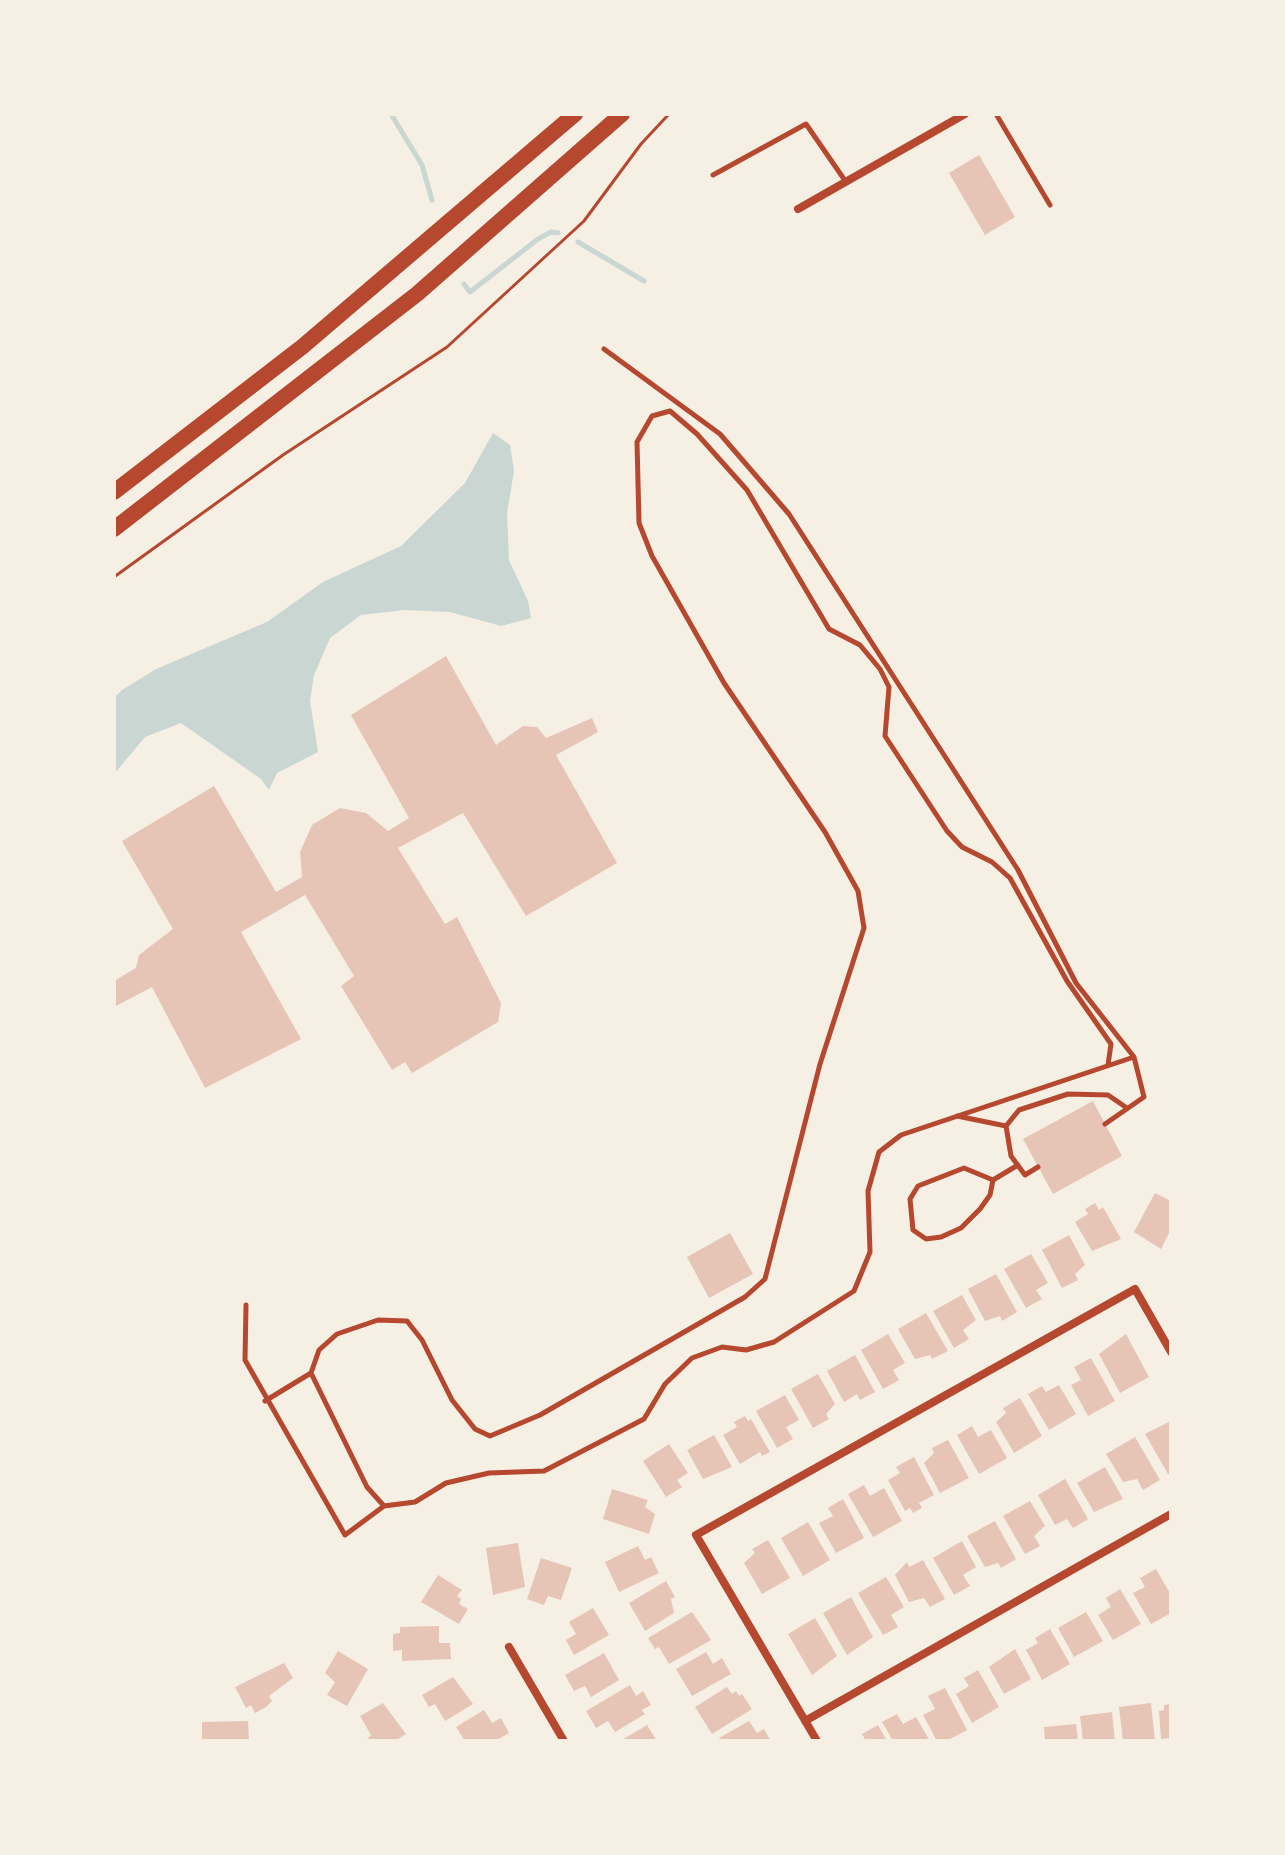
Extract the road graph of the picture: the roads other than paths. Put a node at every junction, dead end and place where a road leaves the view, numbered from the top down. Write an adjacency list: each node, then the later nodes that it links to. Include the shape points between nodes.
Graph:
1 (575, 114): 10 (highway, via 302,347)
2 (622, 114): 11 (highway, via 417,294)
3 (965, 114): 6 (street)
4 (996, 114): 7 (lane)
5 (713, 175): 6 (lane, via 806,124)
6 (846, 182): 8 (street)
7 (1050, 205)
8 (798, 209)
9 (604, 349): 12 (lane, via 720,434 789,514 1018,870 1076,983)
10 (114, 492)
11 (114, 529)
12 (1134, 1057): 13 (lane); 14 (lane, via 1144,1097)
13 (1108, 1065): 15 (lane); 23 (lane, via 1111,1044 1067,981 1010,878 947,831 885,736 889,687 880,669 860,645 829,629 747,490 697,434 670,411 652,416 637,442 639,523 652,556 724,683 825,832 858,891 864,928 820,1064 765,1279 745,1297 553,1407 490,1436 475,1429 452,1400 407,1321 378,1320 337,1334 319,1350)
14 (1127, 1108): 16 (lane); 17 (lane, via 1108,1095 1068,1094 1019,1110)
15 (957, 1116): 17 (lane); 25 (lane, via 901,1135 879,1152 868,1191 870,1252 854,1291 774,1342 746,1350 722,1347 692,1358 665,1384 644,1419 544,1471 489,1473 446,1483 415,1502)
16 (1105, 1124)
17 (1006, 1126): 18 (lane, via 1011,1156)
18 (1018, 1165): 19 (lane, via 1025,1175); 20 (lane)
19 (1038, 1167)
20 (993, 1180): 20 (lane, via 964,1168 918,1186 910,1199 913,1230 926,1239 961,1228 985,1202)
21 (246, 1305): 24 (lane, via 245,1360)
22 (1171, 1352): 28 (street, via 1135,1289 696,1535)
23 (311, 1373): 24 (lane); 25 (lane, via 367,1487)
24 (265, 1401): 25 (lane, via 345,1535)
25 (384, 1506)
26 (1171, 1514): 28 (street)
27 (509, 1647): 29 (street)
28 (805, 1721): 30 (street)
29 (564, 1741)
30 (817, 1741)

